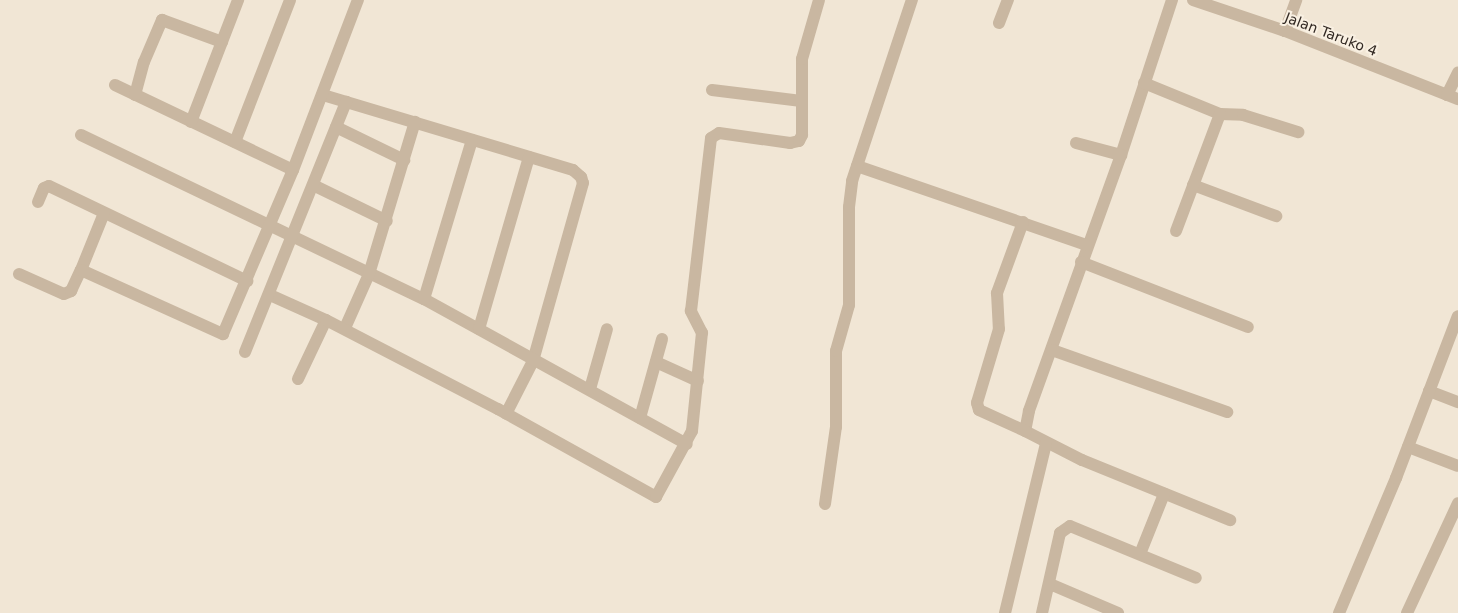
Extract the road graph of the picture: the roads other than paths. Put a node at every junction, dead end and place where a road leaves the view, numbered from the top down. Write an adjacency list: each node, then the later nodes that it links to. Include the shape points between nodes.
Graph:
1 (238, 0): 12 (street)
2 (290, 0): 29 (street)
3 (358, 0): 17 (street)
4 (819, 0): 20 (street, via 802,59)
5 (912, 0): 34 (street)
6 (1008, 0): 10 (street)
7 (1172, 0): 14 (street)
8 (1193, 0): 11 (street, Jalan Taruko 4)
9 (1296, 0): 11 (street)
10 (999, 23)
11 (1285, 31): 19 (street, Jalan Taruko 4)
12 (222, 42): 18 (street, via 162,20 144,62); 23 (street)
13 (1458, 72): 19 (street)
14 (1144, 83): 22 (street); 32 (street)
15 (115, 85): 18 (street)
16 (712, 90): 20 (street)
17 (323, 94): 21 (street); 35 (street)
18 (135, 95): 23 (street)
19 (1452, 97)
20 (801, 101): 67 (street, via 802,135 796,143 719,133 711,138 691,311 702,332)
21 (346, 102): 24 (street); 25 (street)
22 (1220, 114): 26 (street, via 1243,115); 37 (street)
23 (191, 122): 29 (street)
24 (415, 122): 28 (street); 33 (street)
25 (336, 127): 33 (street); 36 (street)
26 (1298, 132)
27 (81, 135): 43 (street)
28 (472, 140): 31 (street); 53 (street)
29 (235, 142): 35 (street)
30 (1076, 143): 32 (street)
31 (529, 156): 59 (street); 64 (street, via 573,170 583,184)
32 (1121, 156): 46 (street)
33 (404, 160): 41 (street)
34 (858, 166): 42 (street); 81 (street, via 849,207 849,305 836,351 836,427)
35 (293, 170): 43 (street)
36 (314, 185): 41 (street); 45 (street)
37 (1193, 185): 40 (street); 44 (street)
38 (38, 202): 39 (street, via 44,188 49,186)
39 (104, 213): 48 (street); 51 (street)
40 (1276, 216)
41 (387, 221): 50 (street)
42 (1023, 222): 46 (street); 74 (street, via 997,294 999,329 977,402 979,410)
43 (269, 227): 45 (street); 51 (street)
44 (1176, 231)
45 (293, 238): 50 (street); 52 (street)
46 (1088, 245): 47 (street)
47 (1081, 262): 56 (street); 62 (street)
48 (81, 270): 49 (street, via 71,291 64,294); 51 (street, via 219,335 224,332)
49 (18, 274)
50 (369, 274): 53 (street); 57 (street)
51 (247, 281)
52 (270, 295): 55 (street); 63 (street)
53 (424, 299): 59 (street)
54 (1458, 316): 60 (street)
55 (326, 320): 57 (street); 66 (street)
56 (1248, 327)
57 (345, 328): 72 (street)
58 (607, 329): 68 (street)
59 (479, 330): 64 (street)
60 (1454, 338): 69 (street)
61 (662, 339): 65 (street)
62 (1052, 350): 71 (street); 74 (street, via 1028,411)
63 (245, 352)
64 (533, 360): 68 (street); 72 (street)
65 (656, 362): 67 (street); 73 (street)
66 (298, 379)
67 (698, 381): 75 (street, via 692,431)
68 (590, 389): 73 (street)
69 (1430, 391): 70 (street); 77 (street)
70 (1458, 402)
71 (1227, 412)
72 (506, 414): 75 (street, via 656,498)
73 (640, 418): 75 (street)
74 (1025, 431): 76 (street)
75 (687, 444)
76 (1046, 444): 79 (street); 86 (street)
77 (1408, 447): 78 (street); 89 (street)
78 (1458, 466)
79 (1164, 494): 82 (street); 83 (street)
80 (1458, 503): 90 (street)
81 (825, 504)
82 (1230, 520)
83 (1140, 554): 84 (street); 85 (street, via 1074,526 1066,527 1060,533)
84 (1196, 578)
85 (1050, 584): 87 (street); 88 (street)
86 (1005, 613)
87 (1042, 613)
88 (1118, 613)
89 (1339, 613)
90 (1407, 613)

